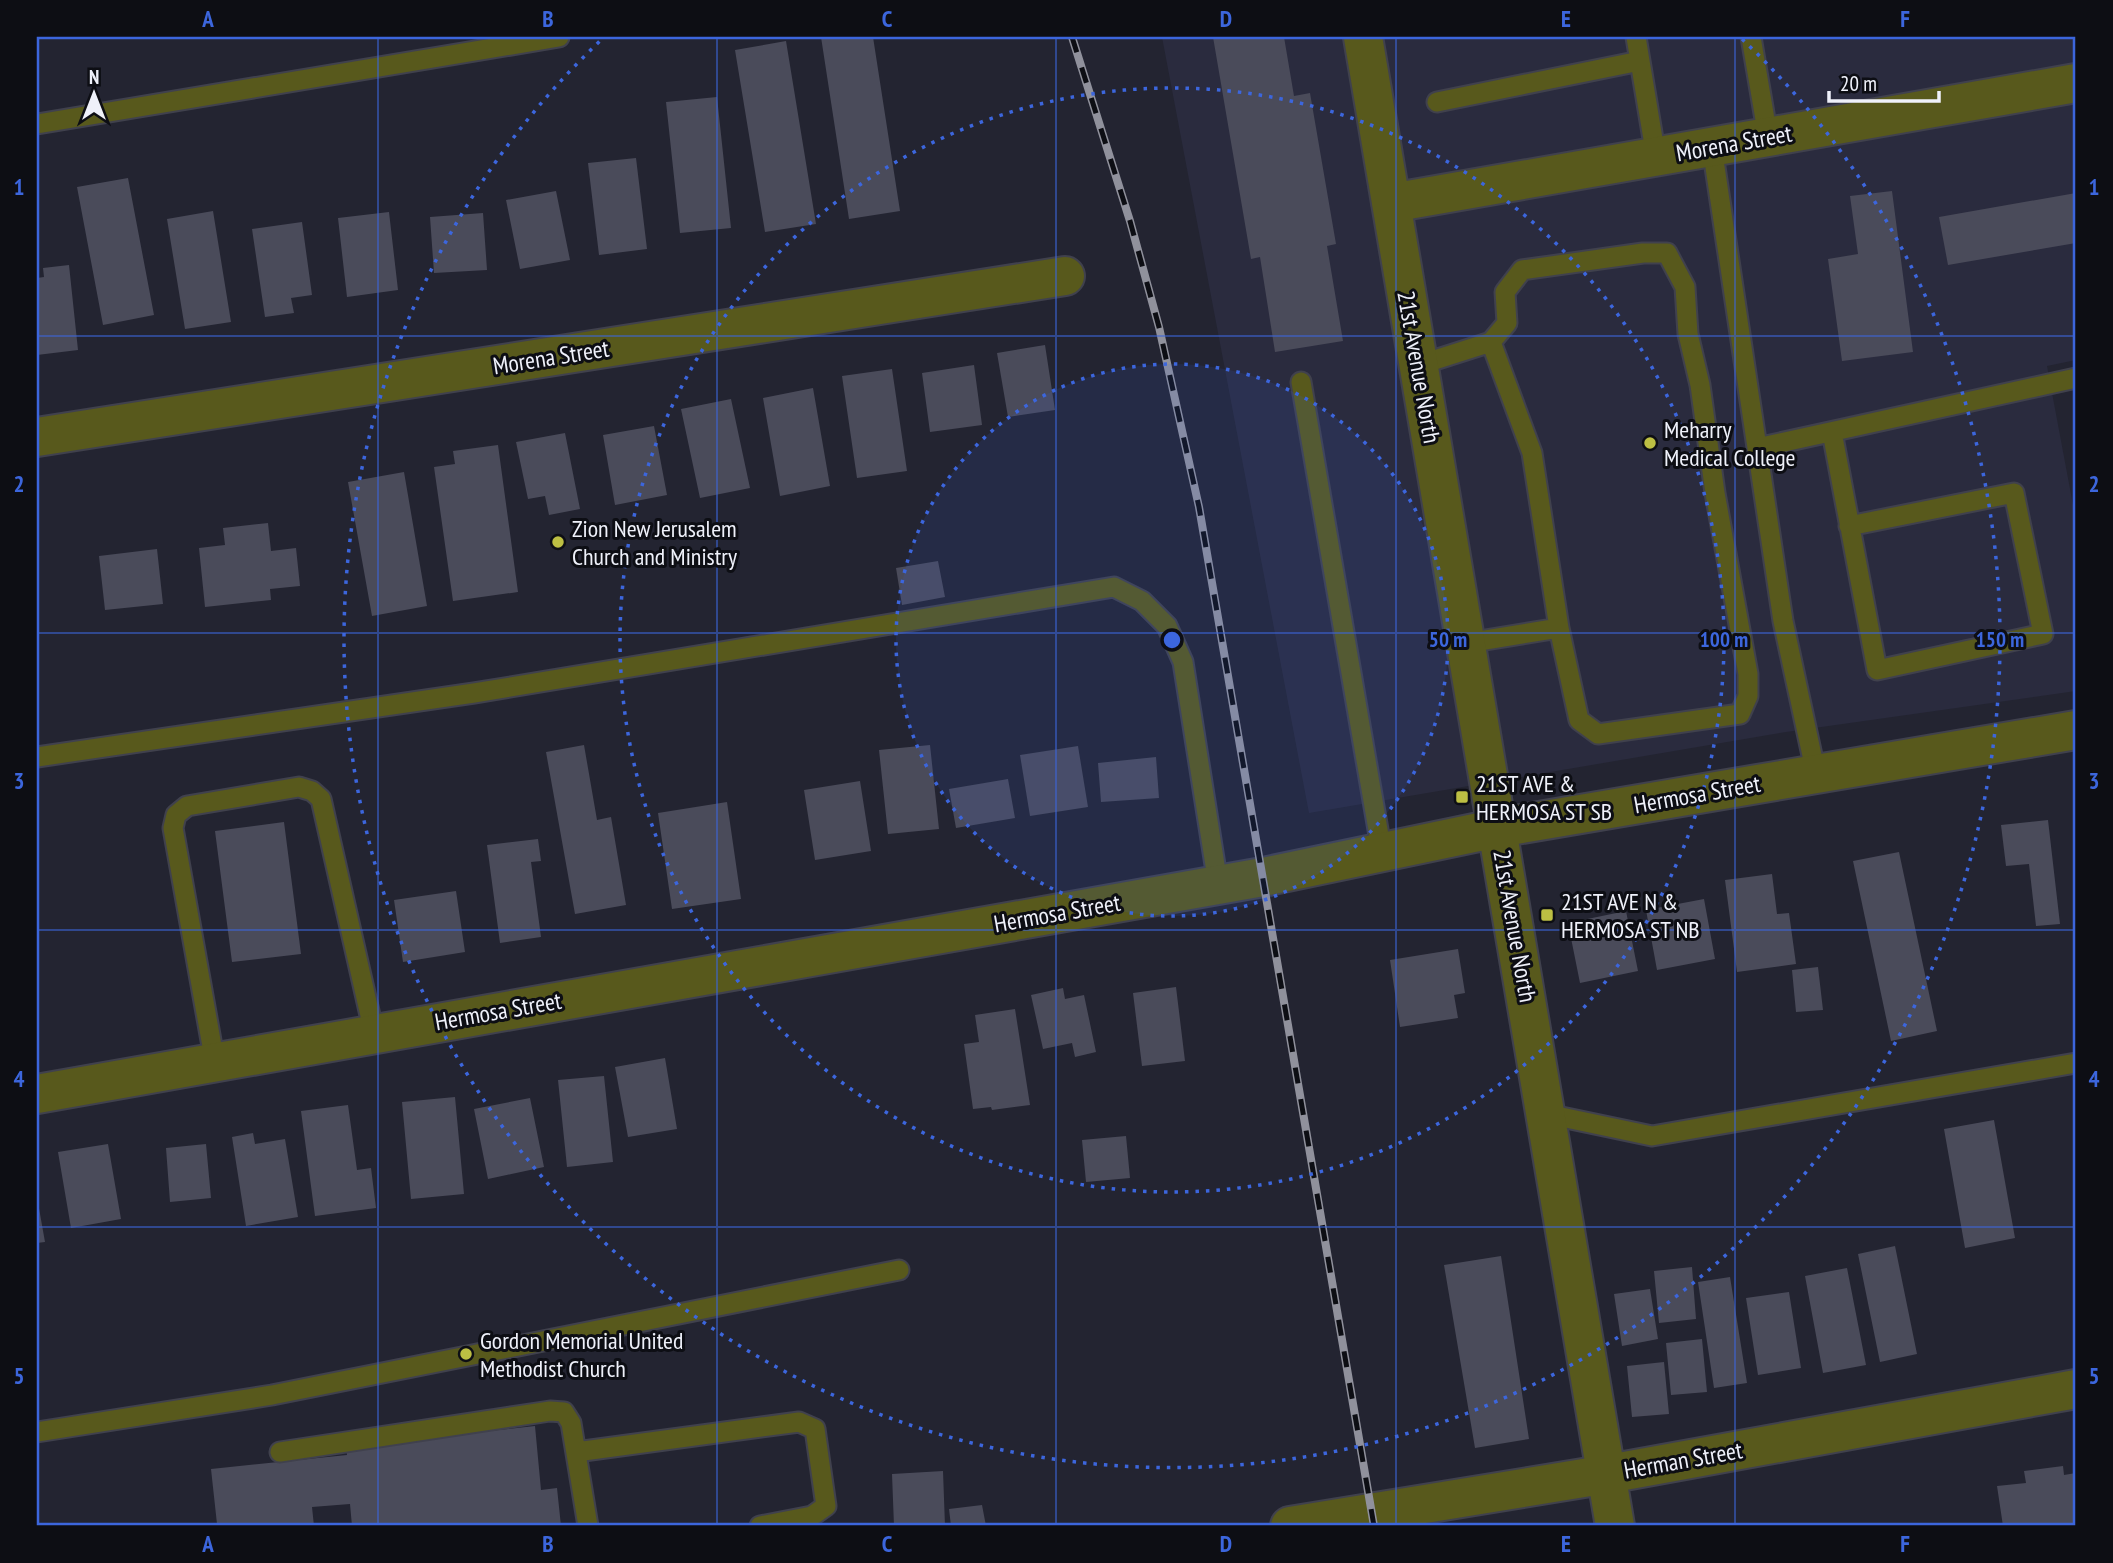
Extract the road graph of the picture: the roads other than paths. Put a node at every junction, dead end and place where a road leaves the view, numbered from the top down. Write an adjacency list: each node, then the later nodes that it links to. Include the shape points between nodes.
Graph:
1 (559, 37): 8 (lane)
2 (1363, 37): 12 (street, 21st Avenue North)
3 (1636, 37): 5 (lane)
4 (1751, 37): 9 (lane)
5 (1640, 61): 7 (lane); 11 (lane)
6 (2076, 83): 9 (street, Morena Street)
7 (1437, 102)
8 (37, 124)
9 (1768, 137): 10 (street, Morena Street)
10 (1712, 147): 11 (street, Morena Street); 20 (lane)
11 (1656, 157): 12 (street, Morena Street)
12 (1391, 204): 15 (street, 21st Avenue North)
13 (1065, 276): 19 (street, Morena Street)
14 (1491, 342): 15 (lane); 22 (lane, via 1532,453); 22 (lane, via 1507,323 1505,292 1522,270 1667,253 1685,287 1688,334 1748,674 1748,696 1740,714 1598,734 1579,720)
15 (1419, 365): 23 (street, 21st Avenue North)
16 (2076, 377): 18 (lane)
17 (1301, 382): 28 (lane)
18 (1832, 432): 20 (lane); 21 (lane)
19 (37, 438)
20 (1757, 449): 26 (lane, via 1783,621)
21 (1849, 526): 21 (lane, via 1877,670 2043,634 2014,492)
22 (1559, 628): 23 (lane)
23 (1467, 643): 27 (street, 21st Avenue North)
24 (2076, 730): 26 (street, Hermosa Street)
25 (37, 757): 29 (lane, via 474,693 1114,587 1142,601 1167,626 1182,662)
26 (1816, 774): 27 (street, Hermosa Street)
27 (1498, 828): 28 (street, Hermosa Street); 34 (street, 21st Avenue North)
28 (1382, 853): 29 (street, Hermosa Street)
29 (1218, 884): 30 (street, Hermosa Street)
30 (374, 1033): 31 (street, Hermosa Street); 31 (lane, via 321,799 299,787 187,806 176,815 173,828)
31 (215, 1063): 33 (street, Hermosa Street)
32 (2076, 1063): 34 (lane, via 1652,1136)
33 (37, 1094)
34 (1546, 1114): 40 (street, 21st Avenue North)
35 (898, 1270): 37 (lane, via 272,1395)
36 (2076, 1389): 40 (street, Herman Street)
37 (37, 1432)
38 (280, 1452): 39 (lane, via 550,1411 564,1412 571,1423)
39 (576, 1452): 41 (lane); 42 (lane, via 799,1422 815,1429 826,1506 812,1517)
40 (1608, 1474): 43 (street, Herman Street); 44 (street, 21st Avenue North)
41 (589, 1526)
42 (760, 1526)
43 (1290, 1526)
44 (1615, 1526)

